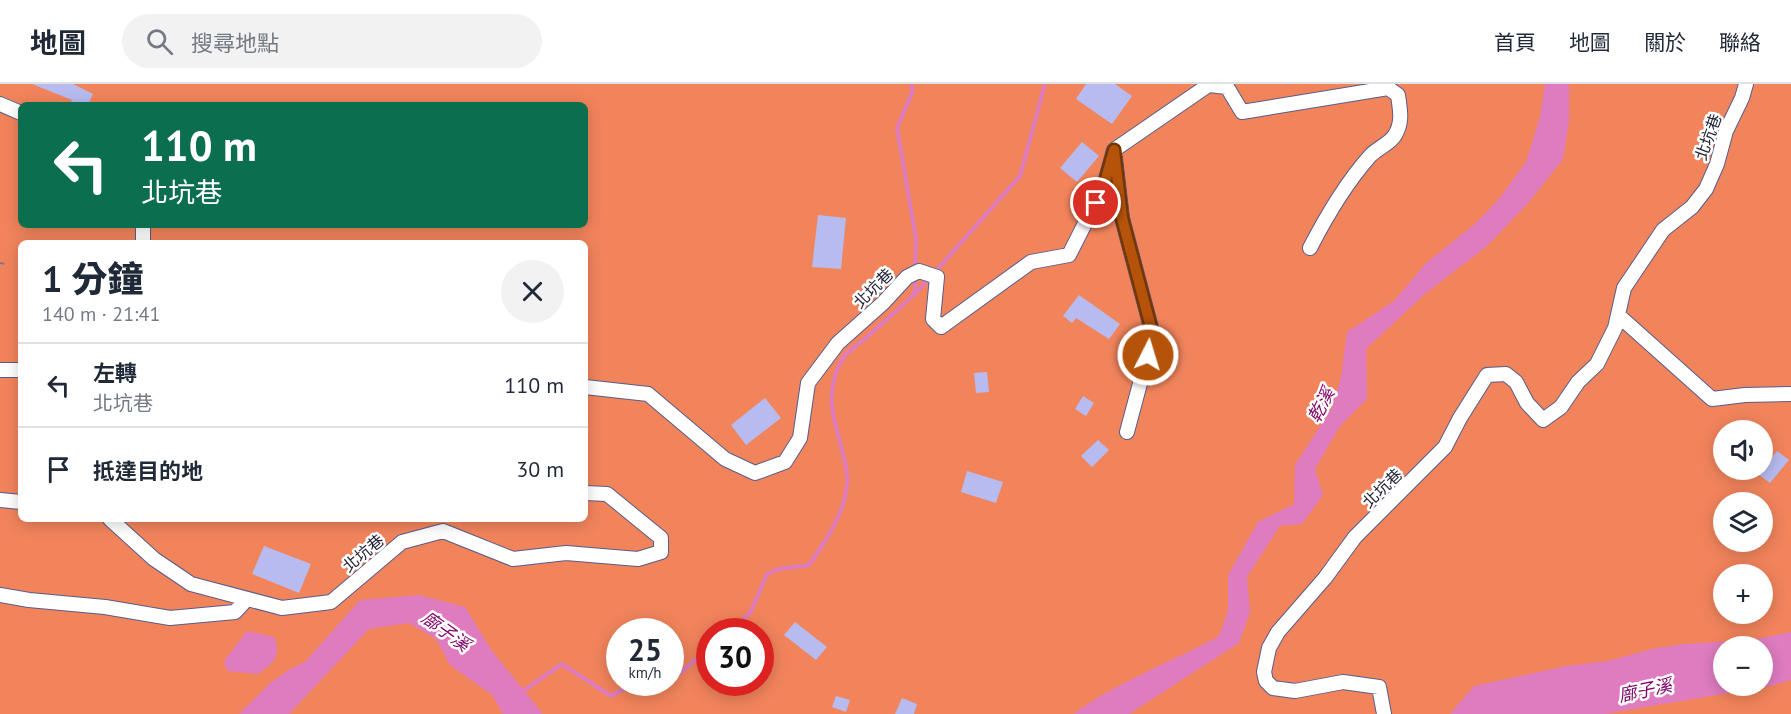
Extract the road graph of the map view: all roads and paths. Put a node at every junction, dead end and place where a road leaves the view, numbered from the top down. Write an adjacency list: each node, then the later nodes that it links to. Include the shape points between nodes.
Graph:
1 (1209, 84): 5 (street); 6 (street, via 1227,87 1242,112 1389,88 1398,95 1402,118 1394,137 1372,153 1350,180)
2 (1746, 84): 9 (street, 北坑巷, via 1706,189 1692,207 1663,230 1624,288)
3 (0, 104): 4 (street)
4 (18, 112)
5 (1114, 150): 12 (street, 北坑巷, via 1104,186 1069,255 1031,262 941,327 933,318 930,274 919,271 907,277 838,343 808,383 800,438 785,462 755,473 725,459 648,394); 14 (street, via 1122,218 1153,335)
6 (1310, 248)
7 (0, 263): 8 (path)
8 (5, 264)
9 (1618, 315): 13 (street, via 1712,399); 21 (street, 北坑巷, via 1597,364 1578,382 1561,407 1544,420 1506,374 1487,375 1445,447 1355,537 1278,632 1263,672 1273,688 1295,691 1343,682 1379,687)
10 (0, 370): 11 (street)
11 (18, 370)
12 (588, 387)
13 (1791, 394)
14 (1127, 432)
15 (588, 493): 20 (street, 北坑巷, via 606,494 661,538 661,552 638,559 566,553 513,559 443,531 402,542 331,602 282,608)
16 (0, 500): 17 (street)
17 (18, 501)
18 (113, 522): 20 (street, 北坑巷, via 154,559 191,584)
19 (0, 595): 20 (street, via 170,618 235,612)
20 (247, 599)
21 (1384, 712)

